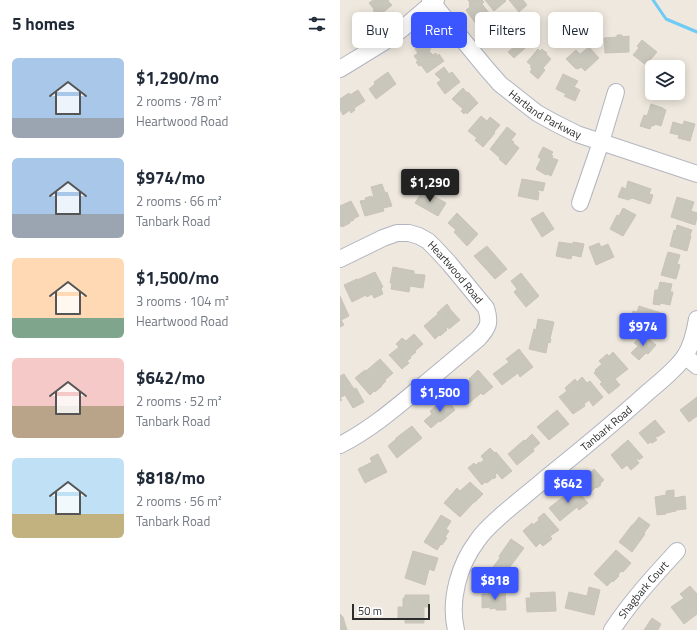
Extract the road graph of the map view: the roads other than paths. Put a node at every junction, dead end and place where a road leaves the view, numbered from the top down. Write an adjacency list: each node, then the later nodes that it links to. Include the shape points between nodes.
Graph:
1 (433, 1): 2 (street, via 402,29); 4 (street, Hartland Parkway, via 500,84 537,113 577,134)
2 (340, 69)
3 (616, 92): 4 (street)
4 (601, 142): 5 (street, Hartland Parkway); 6 (street)
5 (697, 174)
6 (580, 203)
7 (340, 259): 11 (street, Heartwood Road, via 397,233 419,236 428,241 449,263 486,308 489,317 488,325 478,339 391,412)
8 (697, 319): 9 (street, Tanbark Road, via 691,343)
9 (684, 356): 10 (street); 13 (street, Tanbark Road, via 642,398 484,531 464,562 460,576 454,608)
10 (697, 366)
11 (340, 445)
12 (677, 551): 14 (street, Shagbark Court, via 638,593)
13 (456, 630)
14 (612, 630)

